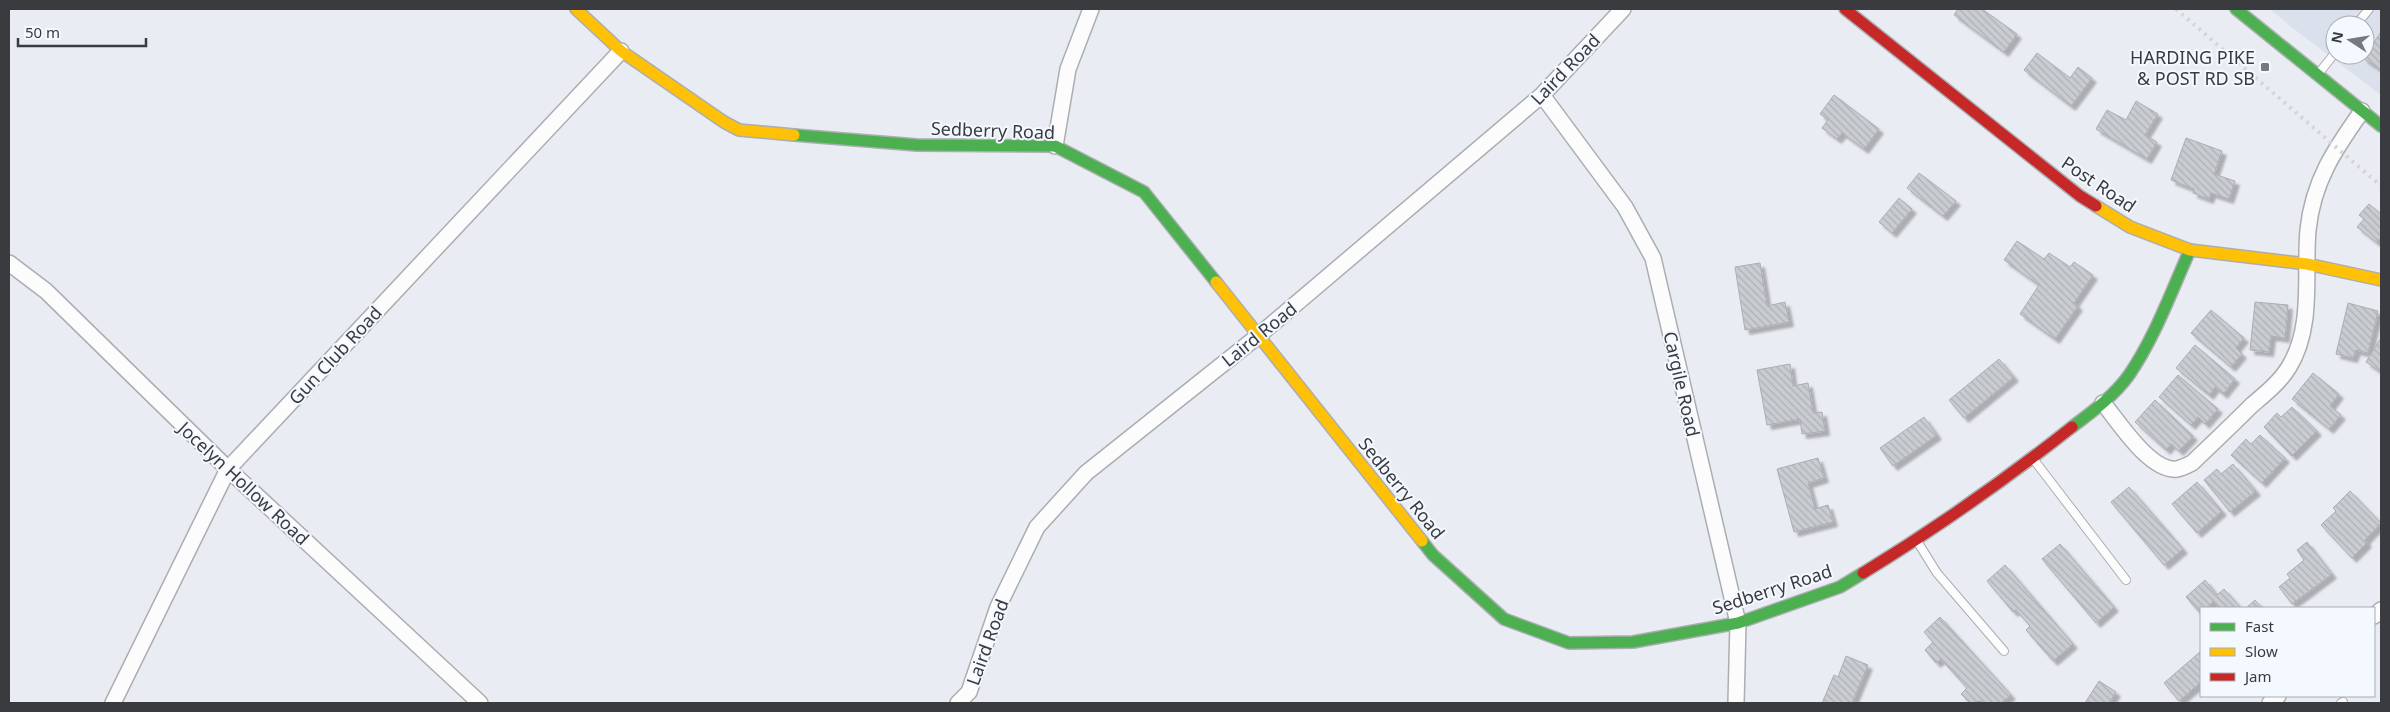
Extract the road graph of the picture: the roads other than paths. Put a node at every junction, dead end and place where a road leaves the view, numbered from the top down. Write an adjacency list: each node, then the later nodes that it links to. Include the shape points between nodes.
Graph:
1 (576, 9): 6 (street, Sedberry Road)
2 (1091, 9): 12 (street, via 1068,69)
3 (1623, 9): 9 (street, Laird Road)
4 (1845, 9): 13 (street, Post Road, via 2080,196 2130,226)
5 (2236, 9): 8 (street)
6 (622, 51): 12 (street, Sedberry Road, via 740,130 917,145); 20 (street, Gun Club Road)
7 (2326, 65): 8 (lane)
8 (2318, 75): 10 (street)
9 (1542, 95): 17 (street, Laird Road); 23 (street, Cargile Road, via 1626,207 1653,258)
10 (2362, 111): 11 (street); 15 (street, via 2322,171 2308,230)
11 (2381, 126)
12 (1055, 146): 17 (street, Sedberry Road, via 1144,192)
13 (2190, 250): 15 (street, Post Road); 18 (street, Sedberry Road, via 2149,342 2128,376)
14 (9, 263): 20 (street, Jocelyn Hollow Road, via 46,291)
15 (2307, 264): 16 (street, Post Road); 18 (street, via 2304,318 2299,345 2289,367 2192,463 2178,469 2164,467 2150,459)
16 (2381, 280)
17 (1258, 336): 23 (street, Sedberry Road, via 1433,555 1504,619 1569,643 1633,642); 27 (street, Laird Road, via 1086,473 1037,527 998,607 969,692)
18 (2104, 403): 19 (street, Sedberry Road)
19 (2033, 458): 21 (street, Sedberry Road); 22 (lane)
20 (228, 469): 25 (street, Gun Club Road); 26 (street, Jocelyn Hollow Road)
21 (1916, 540): 23 (street, Sedberry Road, via 1840,587); 24 (lane, via 1937,573)
22 (2126, 580)
23 (1738, 623): 28 (street, Cargile Road)
24 (2004, 651)
25 (113, 703)
26 (480, 703)
27 (958, 703)
28 (1736, 703)

